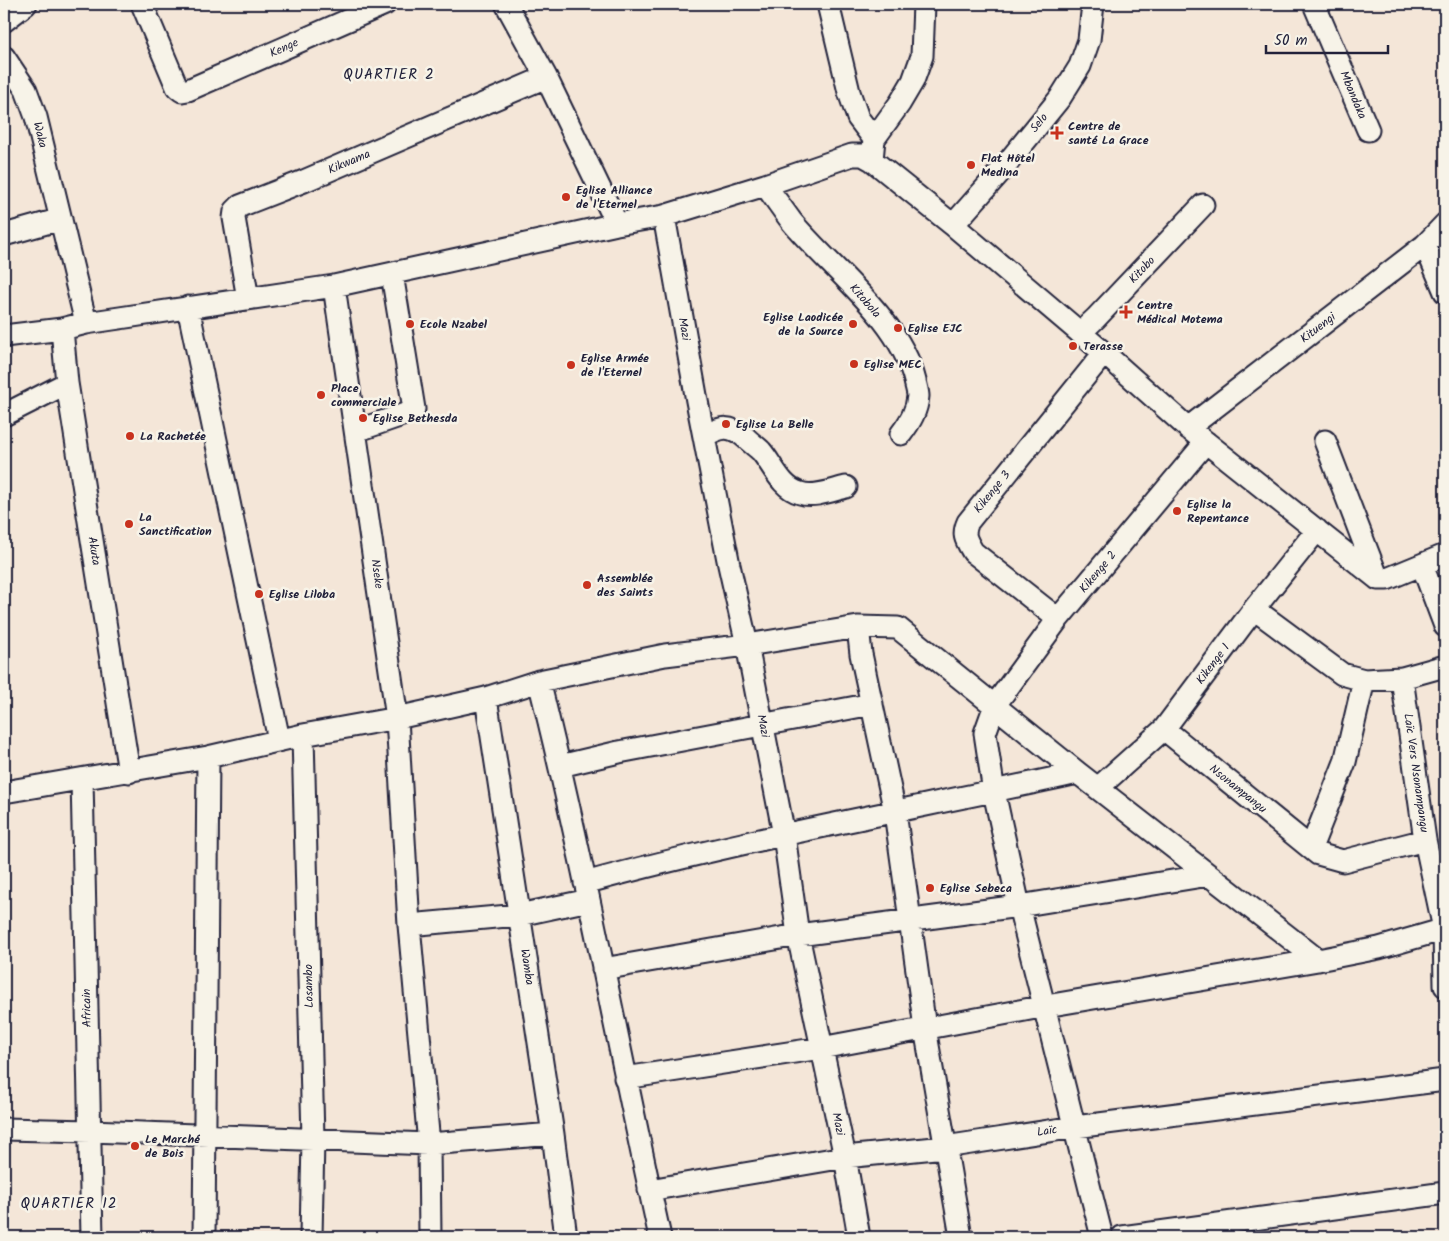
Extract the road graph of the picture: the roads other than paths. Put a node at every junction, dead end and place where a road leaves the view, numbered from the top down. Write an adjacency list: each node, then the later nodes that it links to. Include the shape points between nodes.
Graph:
1 (26, 4): 9 (street)
2 (142, 4): 3 (street, Kenge, via 177,87 182,91)
3 (385, 4)
4 (509, 4): 11 (street)
5 (828, 4): 13 (street, via 849,92)
6 (924, 4): 13 (street, via 922,56 913,81)
7 (1093, 4): 20 (street, Selo, via 1089,40 1080,66 1060,98)
8 (1314, 4): 12 (street, Mbandaka)
9 (4, 21)
10 (4, 57): 17 (street, Waka, via 26,90 36,117)
11 (546, 77): 18 (street); 26 (street, Kikwama, via 304,182 240,206 234,218)
12 (1368, 130)
13 (873, 150): 14 (street); 20 (street)
14 (765, 184): 16 (street); 37 (street, Kitobola, via 793,222 870,304 904,353 918,395 912,419)
15 (1203, 205): 30 (street, Kitobo)
16 (664, 216): 18 (street); 38 (street, Mazi)
17 (61, 219): 21 (street); 28 (street, Waka)
18 (617, 224): 23 (street)
19 (1445, 224): 22 (street, Kituengi)
20 (953, 225): 30 (street)
21 (4, 235)
22 (1425, 245): 25 (street); 35 (street, Kituengi)
23 (392, 274): 24 (street); 36 (street, via 414,410)
24 (334, 286): 26 (street); 36 (street, Nseke)
25 (1445, 292)
26 (248, 299): 27 (street)
27 (188, 308): 28 (street); 62 (street)
28 (86, 322): 29 (street)
29 (62, 329): 31 (street); 33 (street, Akuta)
30 (1080, 333): 32 (street)
31 (4, 336)
32 (1104, 353): 35 (street); 47 (street, Kikenge 3, via 964,531 973,552)
33 (67, 382): 34 (street); 65 (street, Akuta)
34 (4, 415)
35 (1188, 428): 40 (street)
36 (356, 431): 58 (street, Nseke)
37 (901, 434)
38 (705, 436): 41 (street, via 717,429 736,430 760,450 789,488 801,494); 50 (street, Mazi)
39 (1325, 441): 45 (street)
40 (1206, 442): 42 (street); 47 (street, Kikenge 2)
41 (846, 487)
42 (1317, 530): 45 (street); 46 (street, Kikenge 1)
43 (1445, 555): 44 (street)
44 (1422, 566): 45 (street, via 1387,579); 48 (street)
45 (1378, 579)
46 (1254, 609): 53 (street, via 1342,674); 60 (street, Kikenge 1)
47 (1058, 619): 57 (street, Kikenge 2)
48 (1445, 626)
49 (858, 627): 50 (street); 56 (street); 57 (street, via 898,628)
50 (747, 645): 54 (street, via 665,655); 59 (street, Mazi)
51 (1445, 666): 52 (street)
52 (1402, 678): 53 (street); 73 (street, Laïc Vers Nsonampangu)
53 (1364, 680): 74 (street, via 1345,762)
54 (539, 681): 55 (street); 64 (street)
55 (486, 698): 58 (street); 78 (street, Wamba)
56 (872, 704): 59 (street); 71 (street)
57 (995, 705): 66 (street); 70 (street, Kikenge 2, via 985,733)
58 (397, 718): 61 (street); 80 (street)
59 (763, 725): 64 (street); 72 (street, Mazi)
60 (1164, 729): 68 (street, Kikenge 1); 74 (street, Nsonampangu)
61 (303, 735): 62 (street); 96 (street, Losambo)
62 (280, 740): 63 (street)
63 (208, 757): 65 (street); 94 (street)
64 (560, 766): 76 (street)
65 (129, 772): 67 (street)
66 (1078, 773): 68 (street); 70 (street)
67 (82, 779): 69 (street); 93 (street, Africain)
68 (1098, 788): 75 (street)
69 (4, 792)
70 (994, 792): 71 (street); 77 (street, Kikenge 2)
71 (896, 812): 72 (street); 79 (street)
72 (784, 835): 76 (street, via 643,867); 82 (street, Mazi)
73 (1425, 840): 74 (street, Nsonampangu, via 1343,861 1318,854); 81 (street, Laïc Vers Nsonampangu)
74 (1311, 848)
75 (1209, 875): 77 (street); 83 (street)
76 (587, 891): 78 (street); 84 (street)
77 (1019, 906): 79 (street); 86 (street, Kikenge 2)
78 (519, 915): 80 (street); 95 (street, Wamba)
79 (910, 920): 82 (street); 87 (street)
80 (409, 925): 97 (street)
81 (1445, 929): 83 (street, via 1379,948); 85 (street, Laïc Vers Nsonampangu)
82 (798, 936): 84 (street); 88 (street, Mazi)
83 (1318, 960): 86 (street)
84 (604, 969): 89 (street)
85 (1445, 986)
86 (1046, 1006): 87 (street); 91 (street, Kikenge 2)
87 (926, 1028): 88 (street); 98 (street)
88 (821, 1048): 89 (street); 99 (street, Mazi)
89 (625, 1078): 100 (street)
90 (1445, 1080): 91 (street, Laïc)
91 (1075, 1127): 98 (street, Laïc); 110 (street, Kikenge 2)
92 (4, 1130): 93 (street)
93 (90, 1131): 94 (street); 102 (street, Africain)
94 (204, 1134): 96 (street); 103 (street)
95 (553, 1134): 97 (street); 106 (street, Wamba)
96 (313, 1139): 97 (street); 104 (street, Losambo)
97 (429, 1144): 105 (street)
98 (945, 1147): 99 (street, Laïc); 109 (street)
99 (845, 1157): 100 (street, Laïc); 108 (street, Mazi)
100 (649, 1190): 107 (street)
101 (1445, 1193): 111 (street)
102 (92, 1237)
103 (204, 1237)
104 (311, 1237)
105 (430, 1237)
106 (566, 1237)
107 (660, 1237)
108 (859, 1237)
109 (961, 1237)
110 (1102, 1237)
111 (1122, 1237)

